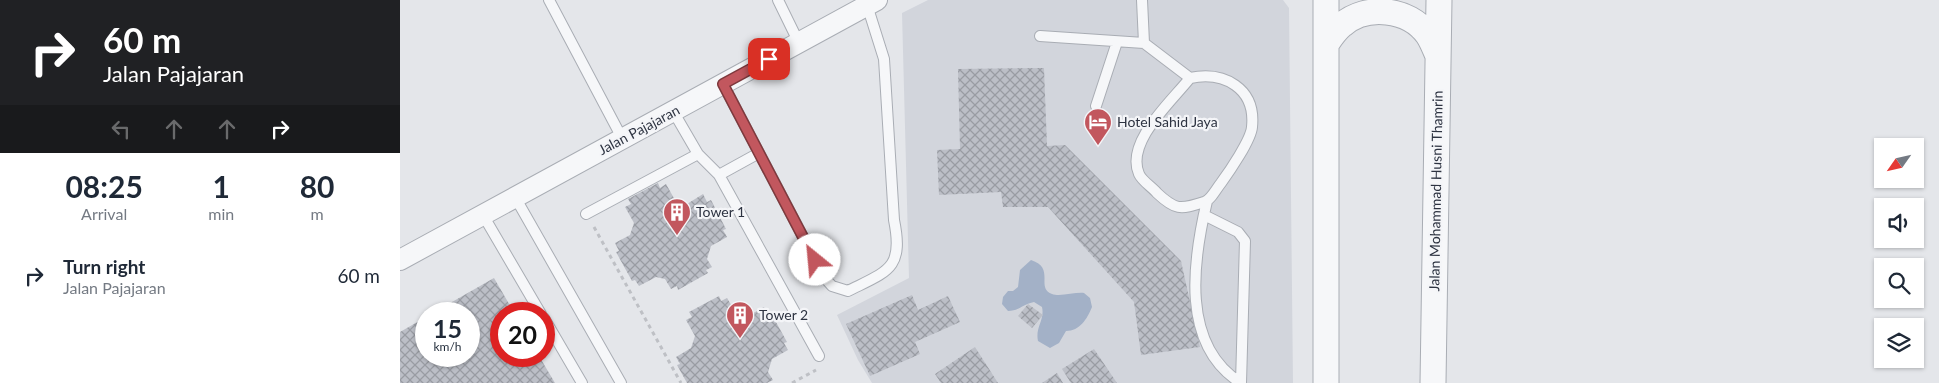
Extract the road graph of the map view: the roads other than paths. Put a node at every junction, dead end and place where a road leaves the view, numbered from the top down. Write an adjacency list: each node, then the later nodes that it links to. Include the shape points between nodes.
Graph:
1 (549, 0): 17 (lane)
2 (778, 0): 8 (lane)
3 (1142, 0): 10 (lane)
4 (1326, 0): 11 (street)
5 (1439, 0): 12 (street, Jalan Mohammad Husni Thamrin)
6 (872, 3): 8 (street, Jalan Pajajaran); 18 (lane, via 884,59 898,240 888,271 848,291 832,286 824,277)
7 (1040, 36): 9 (lane)
8 (799, 42): 14 (street, Jalan Pajajaran)
9 (1117, 42): 10 (lane); 15 (lane)
10 (1144, 43): 13 (lane)
11 (1327, 43): 12 (street, via 1342,25 1363,13 1387,11 1409,18 1428,34); 33 (street)
12 (1438, 56): 34 (street, Jalan Mohammad Husni Thamrin)
13 (1190, 78): 22 (lane, via 1207,75 1230,81 1242,91 1250,105 1252,128 1232,169); 22 (lane, via 1144,133 1136,164 1140,175 1169,205 1183,209)
14 (723, 84): 16 (street, Jalan Pajajaran); 18 (lane)
15 (1096, 106)
16 (674, 111): 17 (street, Jalan Pajajaran); 19 (lane)
17 (622, 138): 21 (street, Jalan Pajajaran)
18 (759, 153): 20 (lane)
19 (698, 154): 20 (lane); 23 (lane)
20 (719, 175): 29 (lane)
21 (516, 197): 24 (street, Jalan Pajajaran); 31 (lane)
22 (1207, 201): 25 (lane)
23 (586, 214)
24 (483, 215): 26 (street, Jalan Pajajaran); 27 (lane)
25 (1204, 215): 32 (lane, via 1198,238 1195,280 1201,327 1222,369); 32 (lane, via 1238,232 1244,241)
26 (400, 260)
27 (534, 302)
28 (555, 337): 30 (lane)
29 (819, 356)
30 (582, 383)
31 (621, 383)
32 (1241, 383)
33 (1326, 383)
34 (1434, 383)

